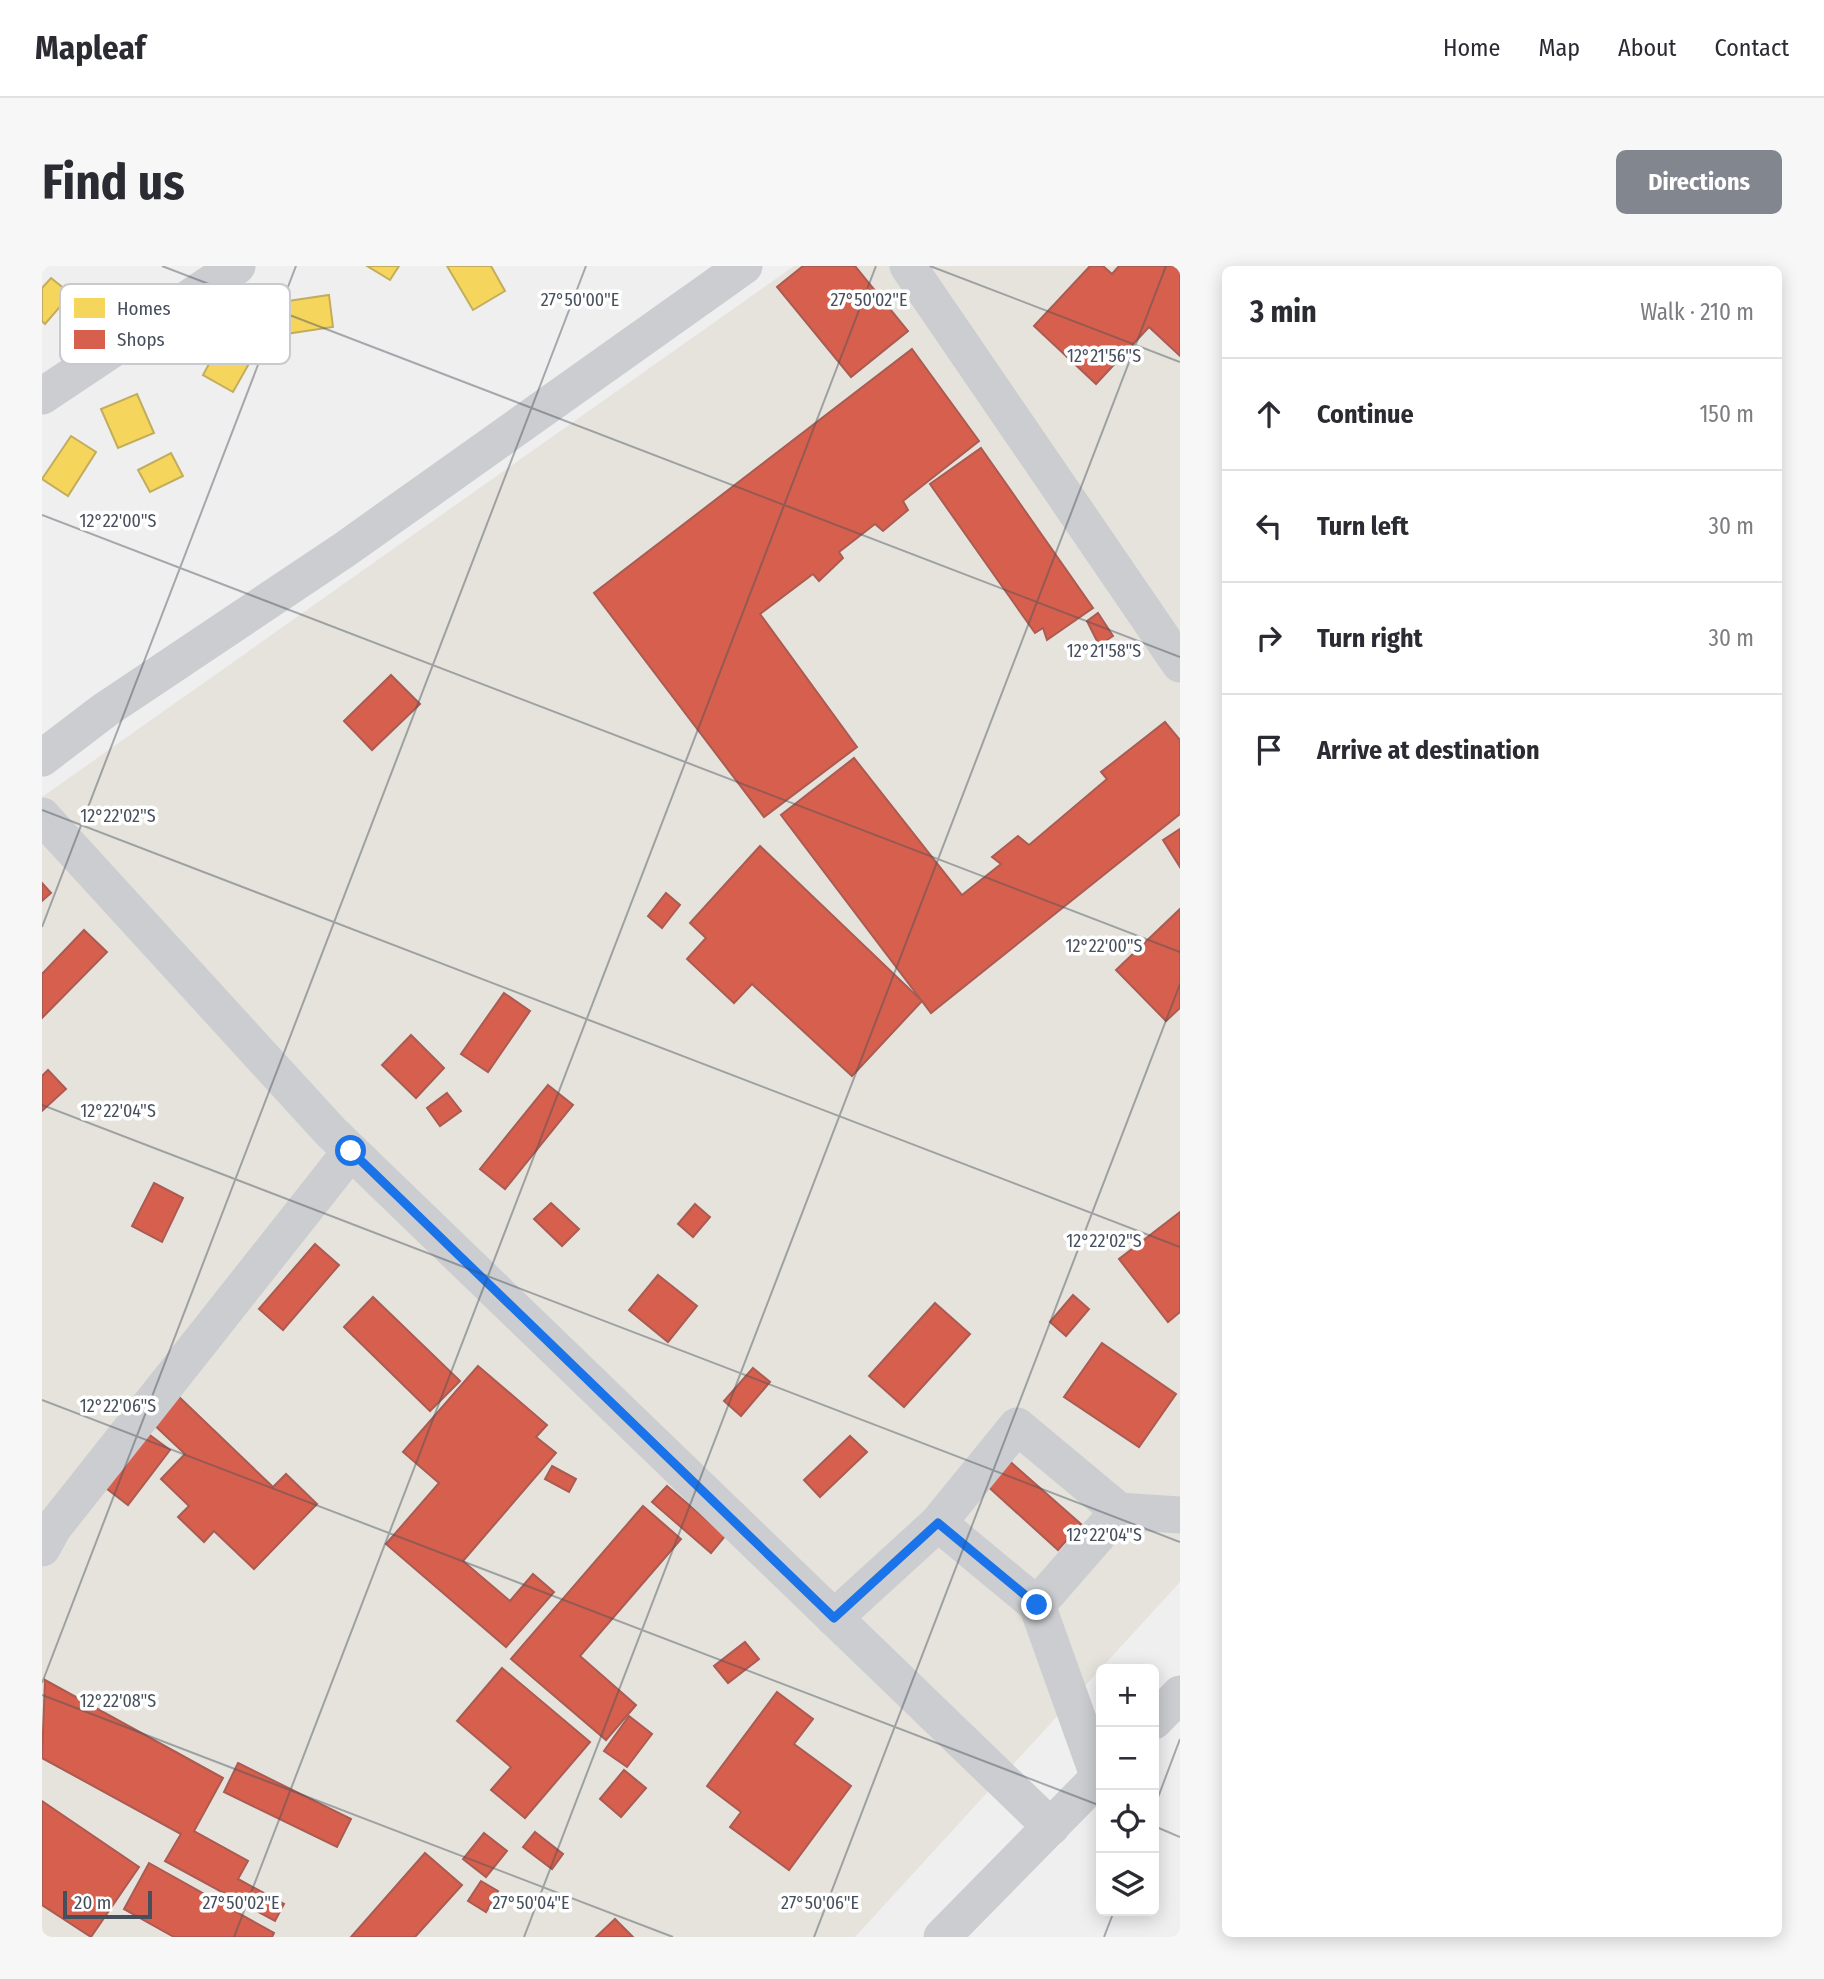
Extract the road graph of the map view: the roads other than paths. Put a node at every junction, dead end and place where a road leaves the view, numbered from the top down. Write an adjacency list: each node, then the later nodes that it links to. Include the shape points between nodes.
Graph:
1 (237, 266): 4 (street)
2 (744, 266): 8 (street)
3 (908, 266): 7 (street)
4 (210, 284)
5 (90, 364): 6 (street)
6 (42, 396)
7 (1180, 664)
8 (42, 758)
9 (42, 816): 10 (street)
10 (351, 1151): 14 (street, via 53,1528); 16 (street)
11 (1119, 1511): 12 (street); 13 (street, via 1017,1426); 15 (street)
12 (1180, 1515)
13 (938, 1523): 15 (street); 16 (street)
14 (42, 1548)
15 (1037, 1605): 19 (street)
16 (834, 1618): 21 (street)
17 (1180, 1694): 18 (street)
18 (1159, 1716)
19 (1096, 1766)
20 (1096, 1781): 21 (street)
21 (1051, 1827): 22 (street)
22 (943, 1937)

